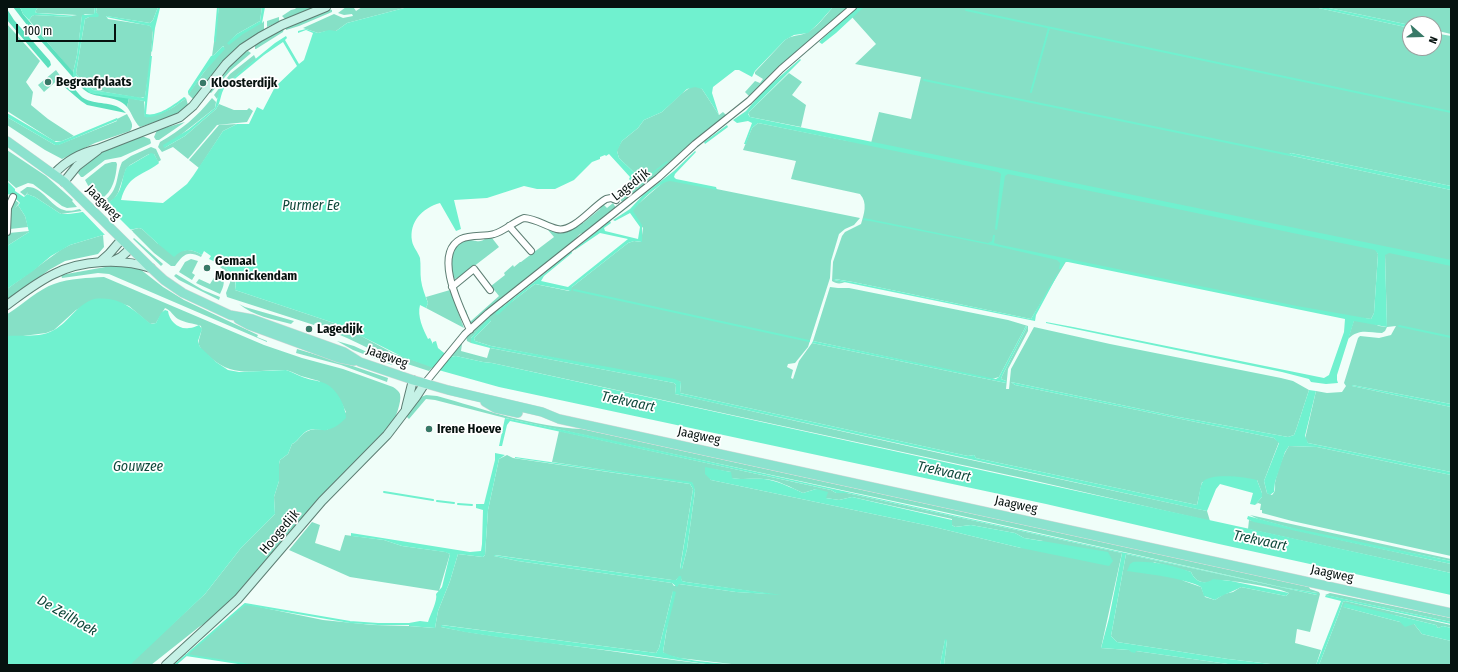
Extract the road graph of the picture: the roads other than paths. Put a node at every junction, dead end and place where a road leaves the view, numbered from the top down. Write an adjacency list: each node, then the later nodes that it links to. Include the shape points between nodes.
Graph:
1 (326, 7): 4 (street, via 282,25 244,48 226,64 193,106 180,117)
2 (853, 7): 20 (street, Lagedijk, via 781,69 749,102)
3 (7, 141): 5 (main road, Jaagweg)
4 (98, 149): 5 (street, via 86,151 69,160); 6 (street, via 77,166)
5 (54, 174): 6 (main road, Jaagweg)
6 (64, 182): 11 (main road, Jaagweg)
7 (13, 197): 10 (street, via 8,208)
8 (616, 200): 9 (street, via 606,199 574,225 564,229 529,218)
9 (509, 226): 13 (street); 17 (street, via 495,234 463,238 455,244 448,260)
10 (7, 232)
11 (119, 238): 12 (main road, Jaagweg); 14 (street, via 109,254)
12 (130, 249): 15 (street); 16 (main road, Jaagweg)
13 (532, 251)
14 (100, 262): 15 (street); 19 (street, via 54,273)
15 (110, 262): 16 (street, via 133,263)
16 (151, 268): 21 (main road, Jaagweg, via 184,293 230,315 252,319 344,352 360,362)
17 (452, 287): 18 (street, via 474,269); 20 (street)
18 (490, 290)
19 (7, 305)
20 (470, 330): 22 (street, Lagedijk)
21 (414, 380): 22 (main road, Jaagweg); 23 (street, Hoogedijk)
22 (425, 383): 23 (street, Hoogedijk); 24 (main road, Jaagweg, via 542,412 559,419)
23 (406, 408): 25 (street, Hoogedijk, via 387,435 322,501 238,599)
24 (1451, 613)
25 (166, 665)

